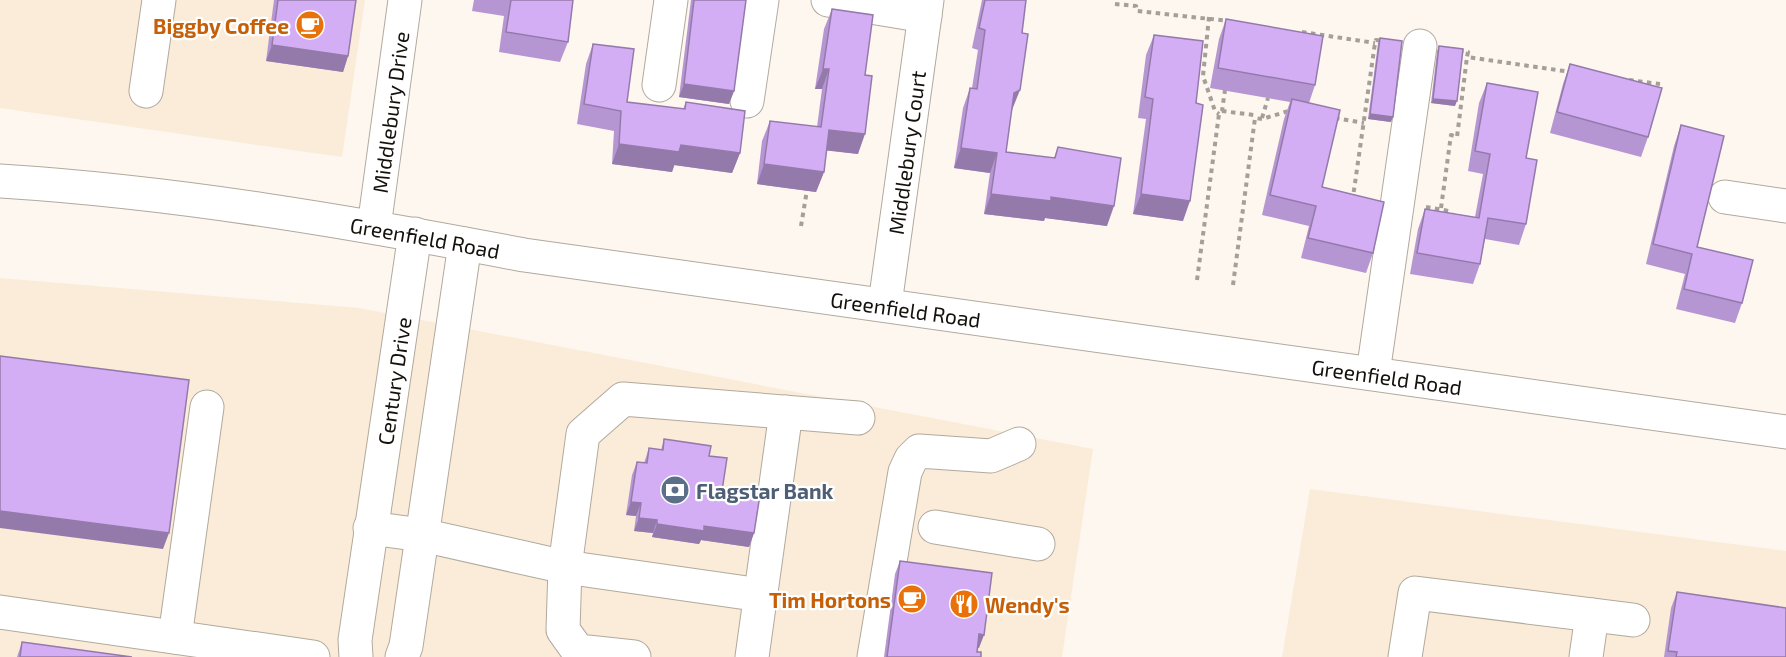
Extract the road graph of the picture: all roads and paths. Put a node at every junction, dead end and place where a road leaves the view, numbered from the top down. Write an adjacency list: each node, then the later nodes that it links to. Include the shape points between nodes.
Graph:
1 (159, 0): 19 (main road)
2 (405, 0): 37 (main road, Middlebury Drive)
3 (671, 0): 17 (main road)
4 (762, 0): 21 (main road)
5 (828, 0): 7 (main road)
6 (1115, 4): 8 (path, via 1137,6 1137,11)
7 (926, 8): 42 (main road, Middlebury Court)
8 (1209, 17): 9 (path); 23 (path, via 1203,76 1215,111)
9 (1231, 21)
10 (1297, 31): 11 (path)
11 (1375, 43): 12 (path, via 1376,40); 27 (path)
12 (1420, 46): 13 (path, via 1468,52); 43 (main road)
13 (1467, 57): 14 (path); 34 (path, via 1457,137 1451,135)
14 (1581, 73)
15 (1626, 79): 16 (path)
16 (1660, 84)
17 (659, 85)
18 (1225, 90): 23 (path)
19 (147, 91)
20 (1268, 98): 26 (path)
21 (747, 101)
22 (1300, 111): 26 (path, via 1289,109)
23 (1220, 112): 25 (path); 40 (path)
24 (1332, 117): 27 (path)
25 (1256, 118): 26 (path); 41 (path)
26 (1262, 119)
27 (1364, 123): 31 (path, via 1353,196)
28 (8, 180): 37 (main road, Greenfield Road, via 121,190)
29 (807, 190): 36 (path)
30 (1725, 197): 32 (main road)
31 (1363, 198)
32 (1786, 206)
33 (1423, 207): 34 (path)
34 (1441, 208): 35 (path)
35 (1456, 220)
36 (801, 226)
37 (374, 227): 38 (main road, Greenfield Road)
38 (415, 234): 39 (main road, Greenfield Road); 50 (main road, Century Drive)
39 (465, 244): 42 (main road, Greenfield Road); 51 (main road)
40 (1197, 280)
41 (1233, 285)
42 (885, 304): 43 (main road, Greenfield Road)
43 (1373, 373): 47 (main road, Greenfield Road)
44 (207, 407): 58 (main road)
45 (786, 412): 46 (main road); 53 (main road, via 623,399 583,434); 54 (main road)
46 (858, 418)
47 (1786, 432)
48 (1019, 444): 64 (main road, via 991,456 919,451 910,459)
49 (934, 527): 52 (main road)
50 (370, 528): 51 (main road); 60 (main road, Century Drive)
51 (422, 535): 53 (main road); 61 (main road)
52 (1038, 544)
53 (565, 567): 54 (main road); 62 (main road, via 564,630 578,651)
54 (761, 595): 63 (main road)
55 (0, 612): 58 (main road)
56 (1592, 615): 57 (main road); 65 (main road, via 1415,593); 66 (main road)
57 (1633, 620)
58 (175, 637): 59 (main road)
59 (313, 657)
60 (356, 657)
61 (402, 657)
62 (634, 657)
63 (752, 657)
64 (874, 657)
65 (1405, 657)
66 (1586, 657)

